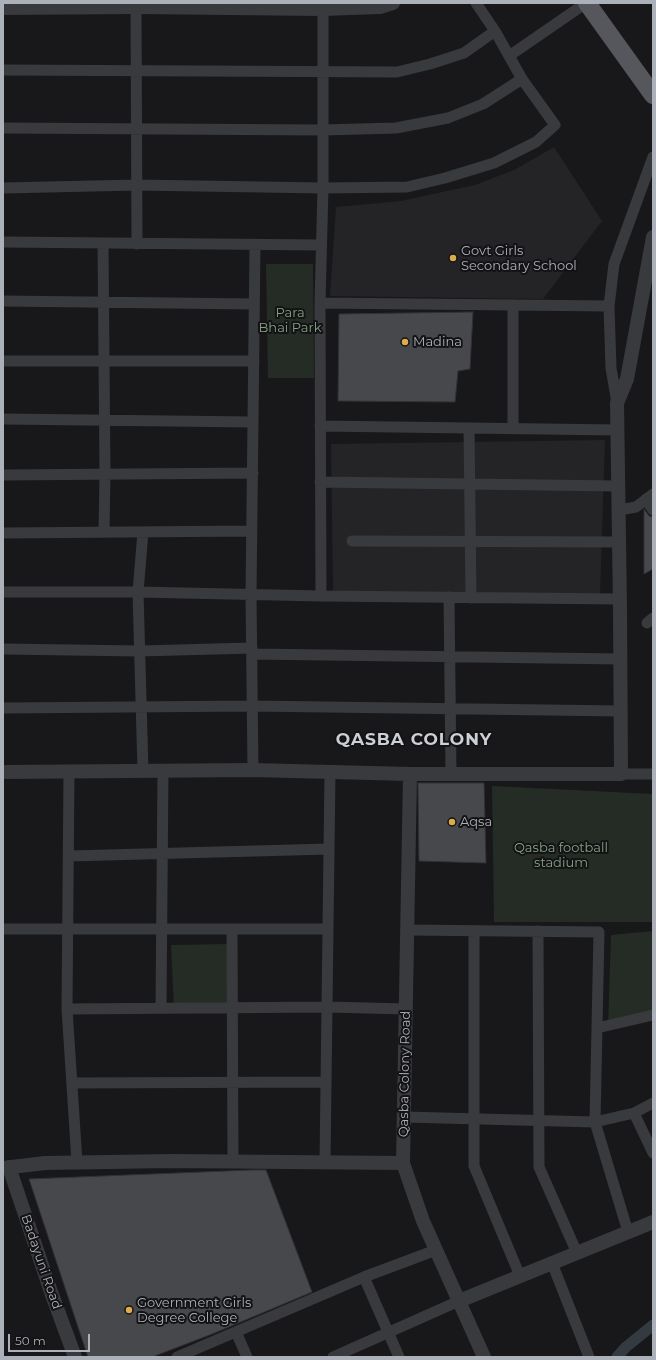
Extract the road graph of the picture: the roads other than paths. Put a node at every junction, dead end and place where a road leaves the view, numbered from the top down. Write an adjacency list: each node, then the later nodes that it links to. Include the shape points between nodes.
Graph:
1 (476, 3): 7 (street)
2 (586, 3): 8 (street); 13 (main road)
3 (385, 4): 6 (street)
4 (136, 7): 5 (street); 6 (street); 10 (street)
5 (3, 8)
6 (324, 9): 11 (street)
7 (495, 31): 8 (street); 11 (street, via 464,53 397,72)
8 (509, 56): 12 (street)
9 (3, 70): 10 (street)
10 (136, 71): 11 (street); 15 (street)
11 (324, 71): 16 (street)
12 (522, 79): 16 (street, via 483,104 448,118 396,128); 20 (street, via 555,125 536,142 494,163 407,187)
13 (653, 95)
14 (3, 128): 15 (street)
15 (136, 128): 16 (street); 18 (street)
16 (323, 130): 20 (street)
17 (653, 157): 32 (street, via 614,264)
18 (137, 185): 19 (street); 20 (street); 24 (street)
19 (3, 188)
20 (323, 188): 26 (street)
21 (653, 237): 36 (street, via 627,379)
22 (3, 242): 23 (street)
23 (103, 243): 24 (street); 28 (street)
24 (137, 244): 25 (street)
25 (255, 245): 26 (street); 30 (street)
26 (321, 245): 29 (street)
27 (3, 301): 28 (street)
28 (103, 302): 30 (street); 34 (street)
29 (320, 303): 31 (street); 40 (street)
30 (254, 304): 35 (street)
31 (513, 305): 32 (street); 42 (street)
32 (609, 306): 36 (street, via 611,368)
33 (3, 361): 34 (street)
34 (104, 361): 35 (street); 38 (street)
35 (254, 361): 39 (street)
36 (617, 404): 43 (street)
37 (3, 419): 38 (street)
38 (104, 420): 39 (street); 45 (street)
39 (254, 422): 44 (street)
40 (320, 426): 41 (street); 47 (street)
41 (469, 428): 42 (street); 48 (street)
42 (513, 429): 43 (street)
43 (618, 430): 49 (street)
44 (253, 473): 45 (street); 53 (street)
45 (105, 474): 46 (street); 54 (street)
46 (3, 475)
47 (320, 482): 48 (street); 63 (street)
48 (470, 484): 49 (street); 58 (street)
49 (618, 486): 51 (street)
50 (650, 497): 51 (street, via 636,507); 52 (street)
51 (619, 510): 59 (street)
52 (653, 510)
53 (252, 531): 55 (street); 62 (street)
54 (104, 532): 55 (street); 56 (street)
55 (143, 532): 61 (street)
56 (3, 534)
57 (352, 541): 58 (street)
58 (470, 542): 59 (street); 65 (street)
59 (619, 542): 66 (street)
60 (3, 592): 61 (street)
61 (138, 592): 62 (street); 68 (street)
62 (251, 594): 63 (street); 69 (street)
63 (321, 596): 64 (street)
64 (449, 597): 65 (street); 70 (street)
65 (471, 598): 66 (street)
66 (620, 599): 71 (street)
67 (3, 649): 68 (street)
68 (140, 651): 69 (street); 74 (street)
69 (252, 651): 70 (street); 72 (street)
70 (449, 656): 71 (street); 75 (street)
71 (621, 659): 76 (street)
72 (252, 706): 74 (street); 75 (street); 77 (street)
73 (3, 708): 74 (street)
74 (142, 708): 78 (street)
75 (450, 709): 76 (street); 84 (street)
76 (621, 711): 85 (street)
77 (253, 770): 79 (street); 82 (street)
78 (143, 771): 79 (street); 81 (street)
79 (163, 771): 88 (street)
80 (3, 772): 81 (street)
81 (70, 772): 89 (street)
82 (330, 772): 83 (street); 87 (street)
83 (410, 774): 84 (street); 95 (street, Qasba Colony Road)
84 (451, 774): 85 (street)
85 (621, 774): 86 (street)
86 (653, 774)
87 (329, 849): 88 (street); 94 (street)
88 (163, 853): 89 (street); 92 (street)
89 (69, 856): 91 (street)
90 (3, 929): 91 (street)
91 (68, 929): 92 (street); 101 (street)
92 (162, 929): 93 (street); 99 (street)
93 (232, 929): 94 (street); 100 (street)
94 (328, 929): 98 (street)
95 (408, 930): 96 (street); 102 (street, Qasba Colony Road)
96 (474, 931): 97 (street); 111 (street)
97 (538, 931): 104 (street, via 599,932); 112 (street)
98 (327, 1007): 100 (street); 102 (street); 106 (street)
99 (161, 1008): 100 (street); 101 (street)
100 (231, 1008): 105 (street)
101 (67, 1009): 107 (street)
102 (406, 1009): 110 (street, Qasba Colony Road)
103 (653, 1015): 104 (street)
104 (597, 1028): 113 (street)
105 (233, 1082): 106 (street); 107 (street); 116 (street)
106 (326, 1082): 117 (street)
107 (72, 1083): 115 (street)
108 (653, 1103): 109 (street)
109 (634, 1113): 113 (street); 114 (street)
110 (404, 1117): 111 (street); 118 (street, Qasba Colony Road)
111 (474, 1119): 112 (street); 125 (street, via 474,1166)
112 (539, 1121): 113 (street); 123 (street, via 539,1167)
113 (595, 1122): 121 (street)
114 (653, 1153)
115 (77, 1162): 116 (street); 119 (street)
116 (233, 1162): 117 (street)
117 (325, 1162): 118 (street)
118 (403, 1163): 122 (street, Qasba Colony Road, via 423,1222)
119 (6, 1168): 130 (street, Badayuni Road)
120 (653, 1222): 121 (street)
121 (628, 1232): 123 (street)
122 (436, 1250): 126 (street); 127 (street, Qasba Colony Road)
123 (577, 1253): 124 (street)
124 (552, 1263): 125 (street); 136 (street)
125 (520, 1276): 127 (street)
126 (364, 1277): 128 (street); 129 (street)
127 (459, 1301): 129 (street); 135 (street, Qasba Colony Road)
128 (236, 1332): 131 (street); 132 (street)
129 (388, 1332): 133 (street); 134 (street)
130 (76, 1357)
131 (177, 1357)
132 (247, 1357)
133 (333, 1357)
134 (399, 1357)
135 (483, 1357)
136 (589, 1357)

